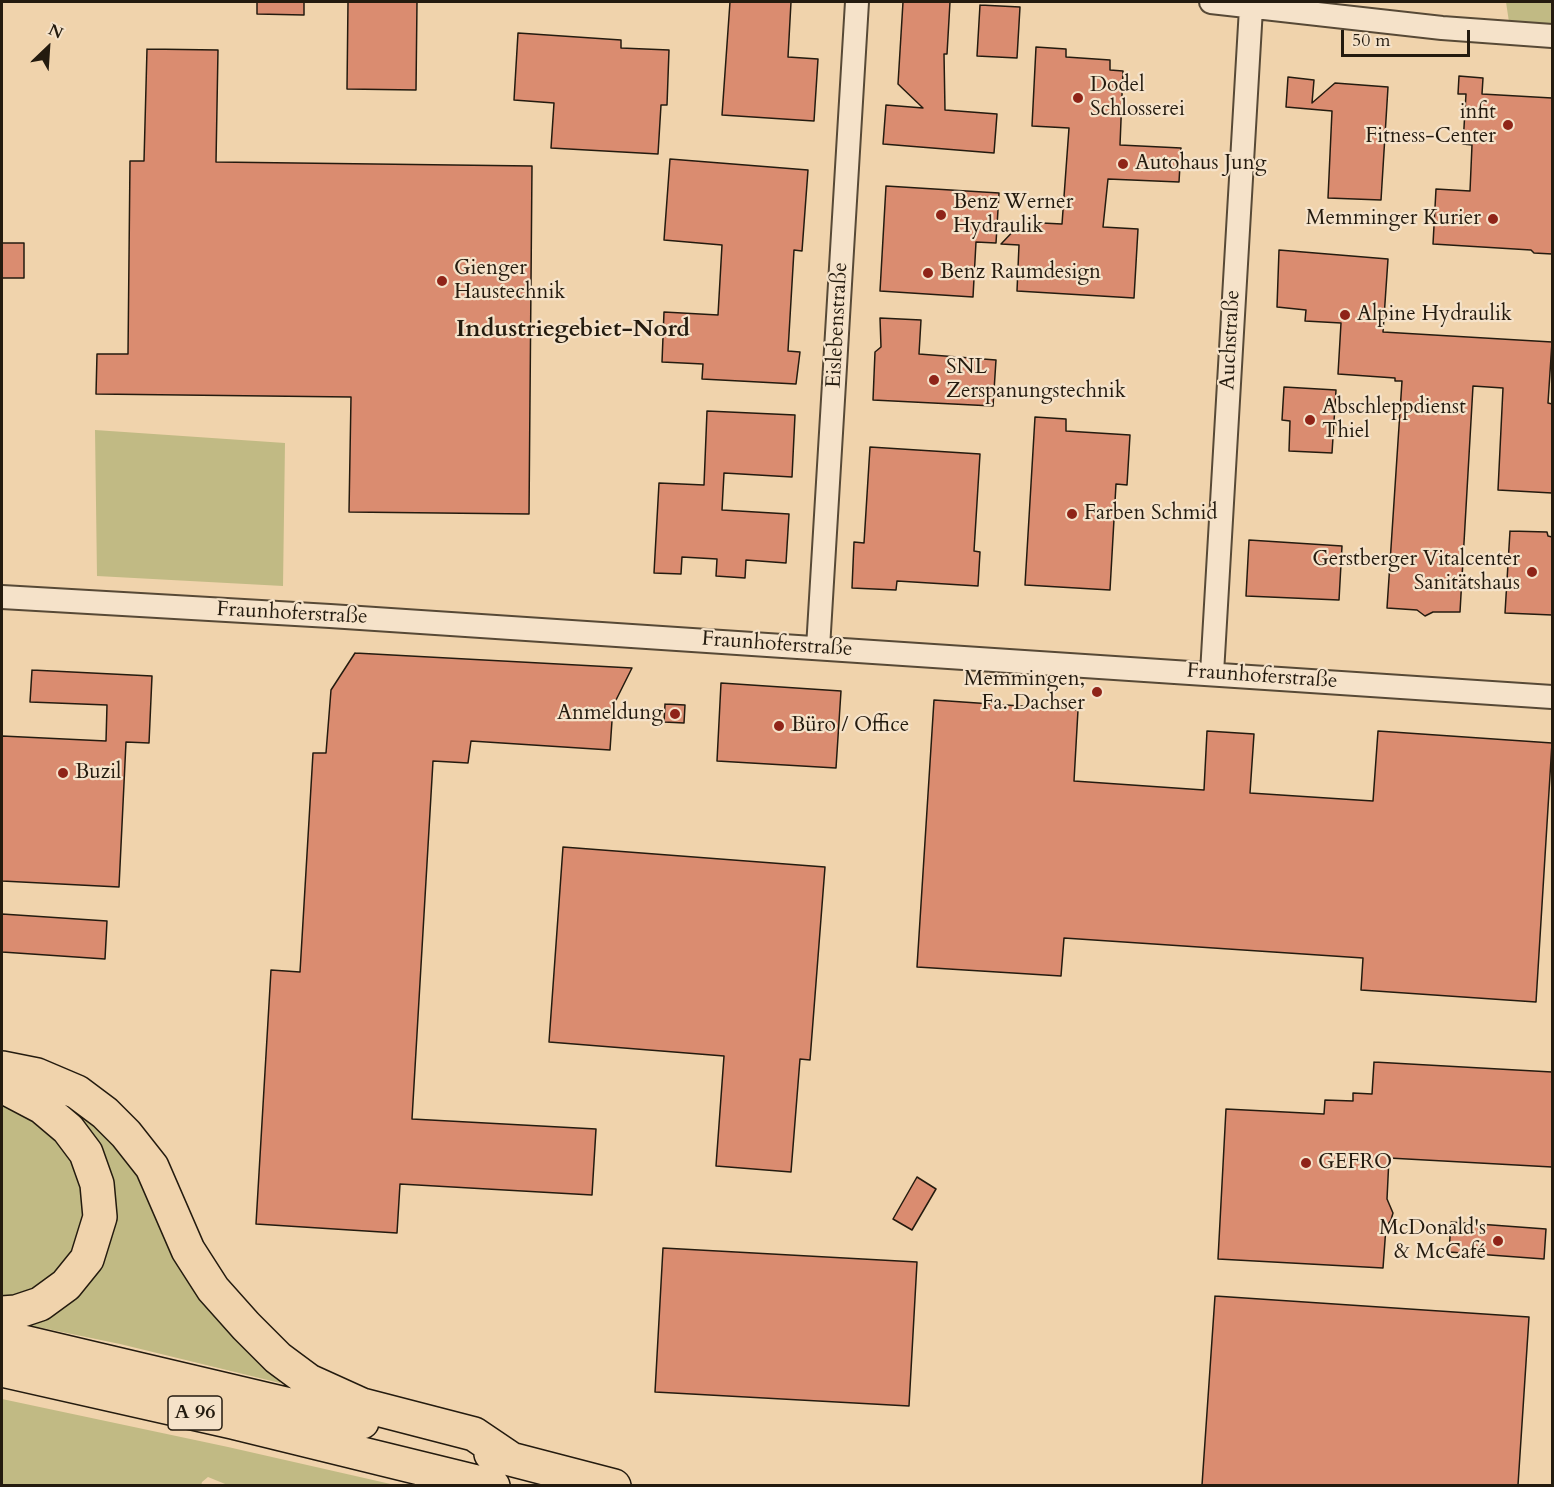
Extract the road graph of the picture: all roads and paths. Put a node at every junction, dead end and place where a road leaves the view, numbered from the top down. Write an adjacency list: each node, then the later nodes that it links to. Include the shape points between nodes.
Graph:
1 (857, 2): 6 (street, Eislebenstraße)
2 (1211, 2): 3 (street)
3 (1251, 8): 4 (street); 7 (street, Auchstraße)
4 (1552, 36)
5 (2, 597): 6 (street, Fraunhoferstraße)
6 (818, 648): 7 (street, Fraunhoferstraße)
7 (1212, 673): 8 (street, Fraunhoferstraße)
8 (1552, 697)
9 (2, 1068): 14 (highway, via 37,1075 77,1092 112,1120 152,1167 188,1250 213,1289 278,1358 309,1381 362,1405 474,1434)
10 (2, 1086): 11 (highway, via 42,1107 68,1129 86,1153 97,1184 100,1217 87,1259 66,1285 39,1304)
11 (2, 1314)
12 (2, 1337): 14 (highway, A 96, via 250,1394)
13 (2, 1370): 14 (highway, A 96, via 232,1422)
14 (502, 1472): 15 (highway, A 96)
15 (614, 1485)

